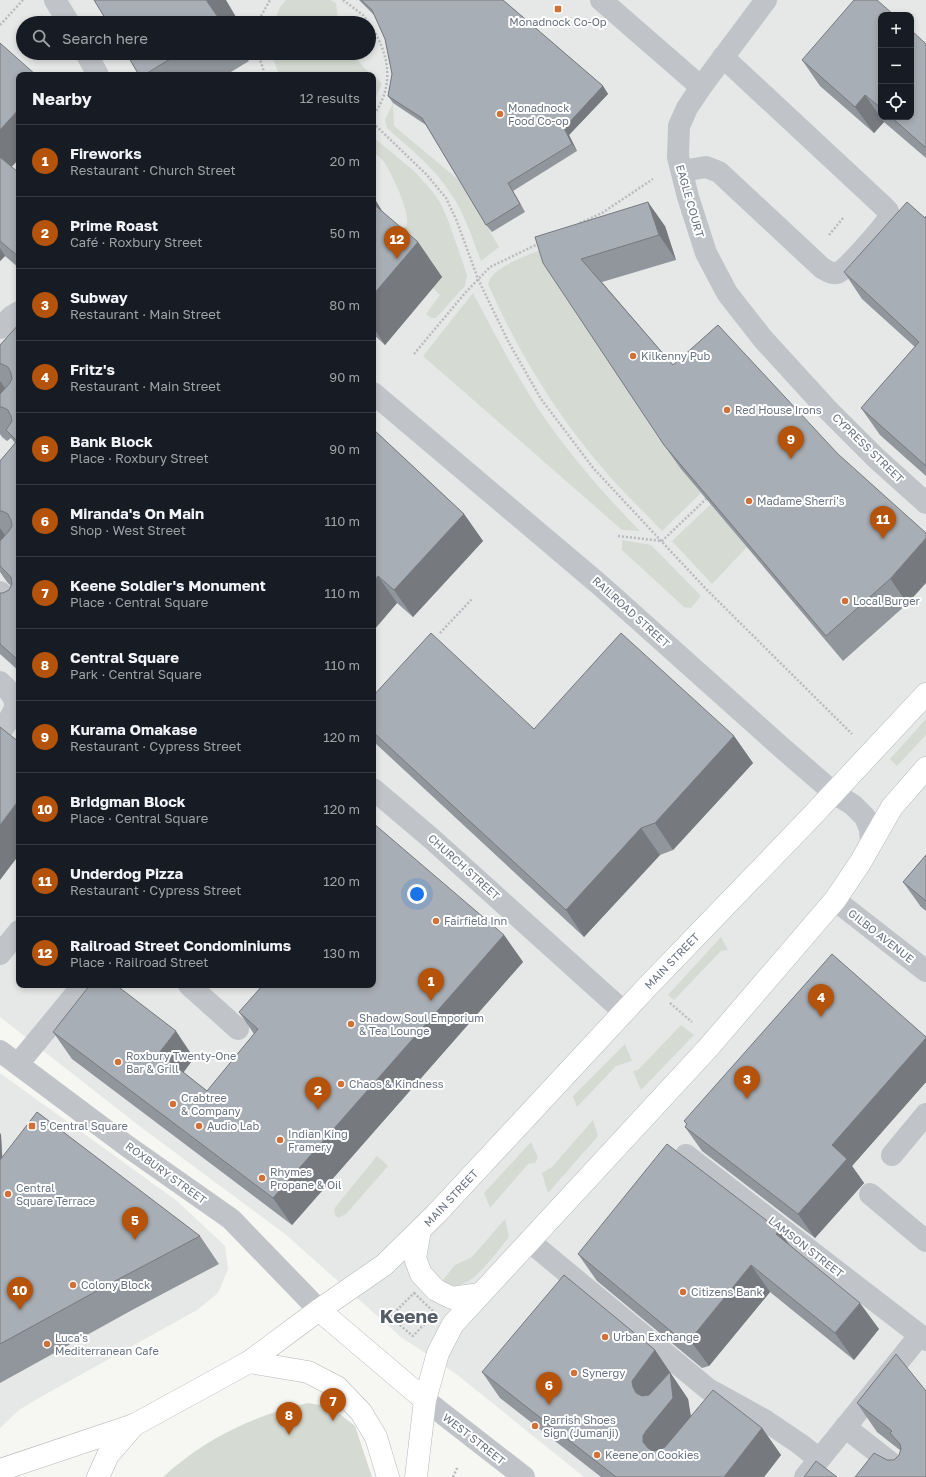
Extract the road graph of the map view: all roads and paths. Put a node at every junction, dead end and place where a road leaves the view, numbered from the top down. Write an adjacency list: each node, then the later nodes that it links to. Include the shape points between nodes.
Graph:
1 (22, 0): 10 (path)
2 (55, 0): 7 (street)
3 (270, 0): 8 (path)
4 (343, 0): 9 (path)
5 (601, 0): 17 (street)
6 (766, 0): 12 (street, EAGLE COURT)
7 (64, 16)
8 (261, 16)
9 (364, 16)
10 (0, 25)
11 (376, 34): 18 (path, via 387,61 387,87)
12 (723, 57): 17 (street, EAGLE COURT); 20 (street, via 882,205 888,211 889,218 846,266 836,273 829,273 719,172 706,167)
13 (90, 60): 15 (street)
14 (260, 60): 16 (path)
15 (96, 72)
16 (264, 72)
17 (701, 87): 20 (street, EAGLE COURT, via 686,108 679,126 678,157)
18 (376, 112)
19 (376, 126): 26 (path, via 427,174 446,198)
20 (682, 171): 29 (street, EAGLE COURT, via 706,252 727,293)
21 (653, 179): 23 (path, via 602,213)
22 (844, 217): 24 (path)
23 (575, 226)
24 (823, 241)
25 (542, 242): 26 (path, via 490,267)
26 (478, 279): 30 (path); 35 (path, via 508,341 542,399 594,469)
27 (16, 314): 28 (street)
28 (0, 328)
29 (763, 339): 33 (street, CYPRESS STREET, via 848,430)
30 (414, 354)
31 (376, 396): 46 (street, RAILROAD STREET, via 600,585)
32 (706, 499): 35 (path)
33 (926, 503)
34 (618, 536): 35 (path)
35 (662, 541): 43 (path, via 707,590)
36 (0, 592): 38 (street)
37 (472, 599): 39 (path)
38 (16, 606)
39 (440, 633)
40 (0, 682): 42 (street, via 13,694 16,705 12,716)
41 (926, 694): 46 (main road, MAIN STREET)
42 (0, 732)
43 (857, 739)
44 (926, 768): 47 (main road, via 892,807)
45 (376, 792): 55 (street, CHURCH STREET)
46 (834, 792): 47 (street, RAILROAD STREET, via 864,817 870,828); 55 (main road, MAIN STREET)
47 (871, 843): 48 (main road)
48 (835, 900): 51 (street, GILBO AVENUE); 65 (main road, via 715,1040)
49 (16, 935): 50 (street)
50 (0, 954)
51 (926, 971)
52 (81, 988): 59 (street)
53 (191, 988): 57 (street)
54 (666, 1001): 56 (path)
55 (624, 1012): 64 (main road, MAIN STREET)
56 (695, 1024)
57 (238, 1029)
58 (0, 1050): 59 (street, ROXBURY STREET)
59 (18, 1064): 68 (street, ROXBURY STREET, via 230,1220)
60 (926, 1114): 62 (street)
61 (686, 1155): 71 (street, LAMSON STREET)
62 (892, 1155)
63 (870, 1194): 66 (street)
64 (420, 1230): 67 (main road, MAIN STREET, via 415,1258 421,1274 436,1290 452,1298); 68 (main road, MAIN STREET, via 384,1265)
65 (529, 1241): 67 (main road); 73 (street)
66 (926, 1241)
67 (480, 1294): 75 (main road, via 453,1324 438,1353)
68 (319, 1310): 72 (main road, MAIN STREET); 75 (main road)
69 (390, 1317): 70 (path)
70 (413, 1336)
71 (923, 1337): 79 (street)
72 (250, 1362): 78 (main road, MAIN STREET); 84 (main road, via 308,1372 337,1387 361,1412 376,1437)
73 (691, 1376): 74 (street); 76 (street)
74 (677, 1393)
75 (425, 1400): 85 (main road); 87 (street, WEST STREET)
76 (729, 1401): 77 (street); 80 (street, via 771,1425)
77 (714, 1419)
78 (134, 1425): 82 (main road); 83 (main road, via 108,1456)
79 (845, 1427): 80 (street); 89 (street)
80 (819, 1459): 88 (street)
81 (458, 1466): 86 (path)
82 (0, 1470)
83 (98, 1477)
84 (388, 1477)
85 (416, 1477)
86 (453, 1477)
87 (524, 1477)
88 (805, 1477)
89 (909, 1477)

